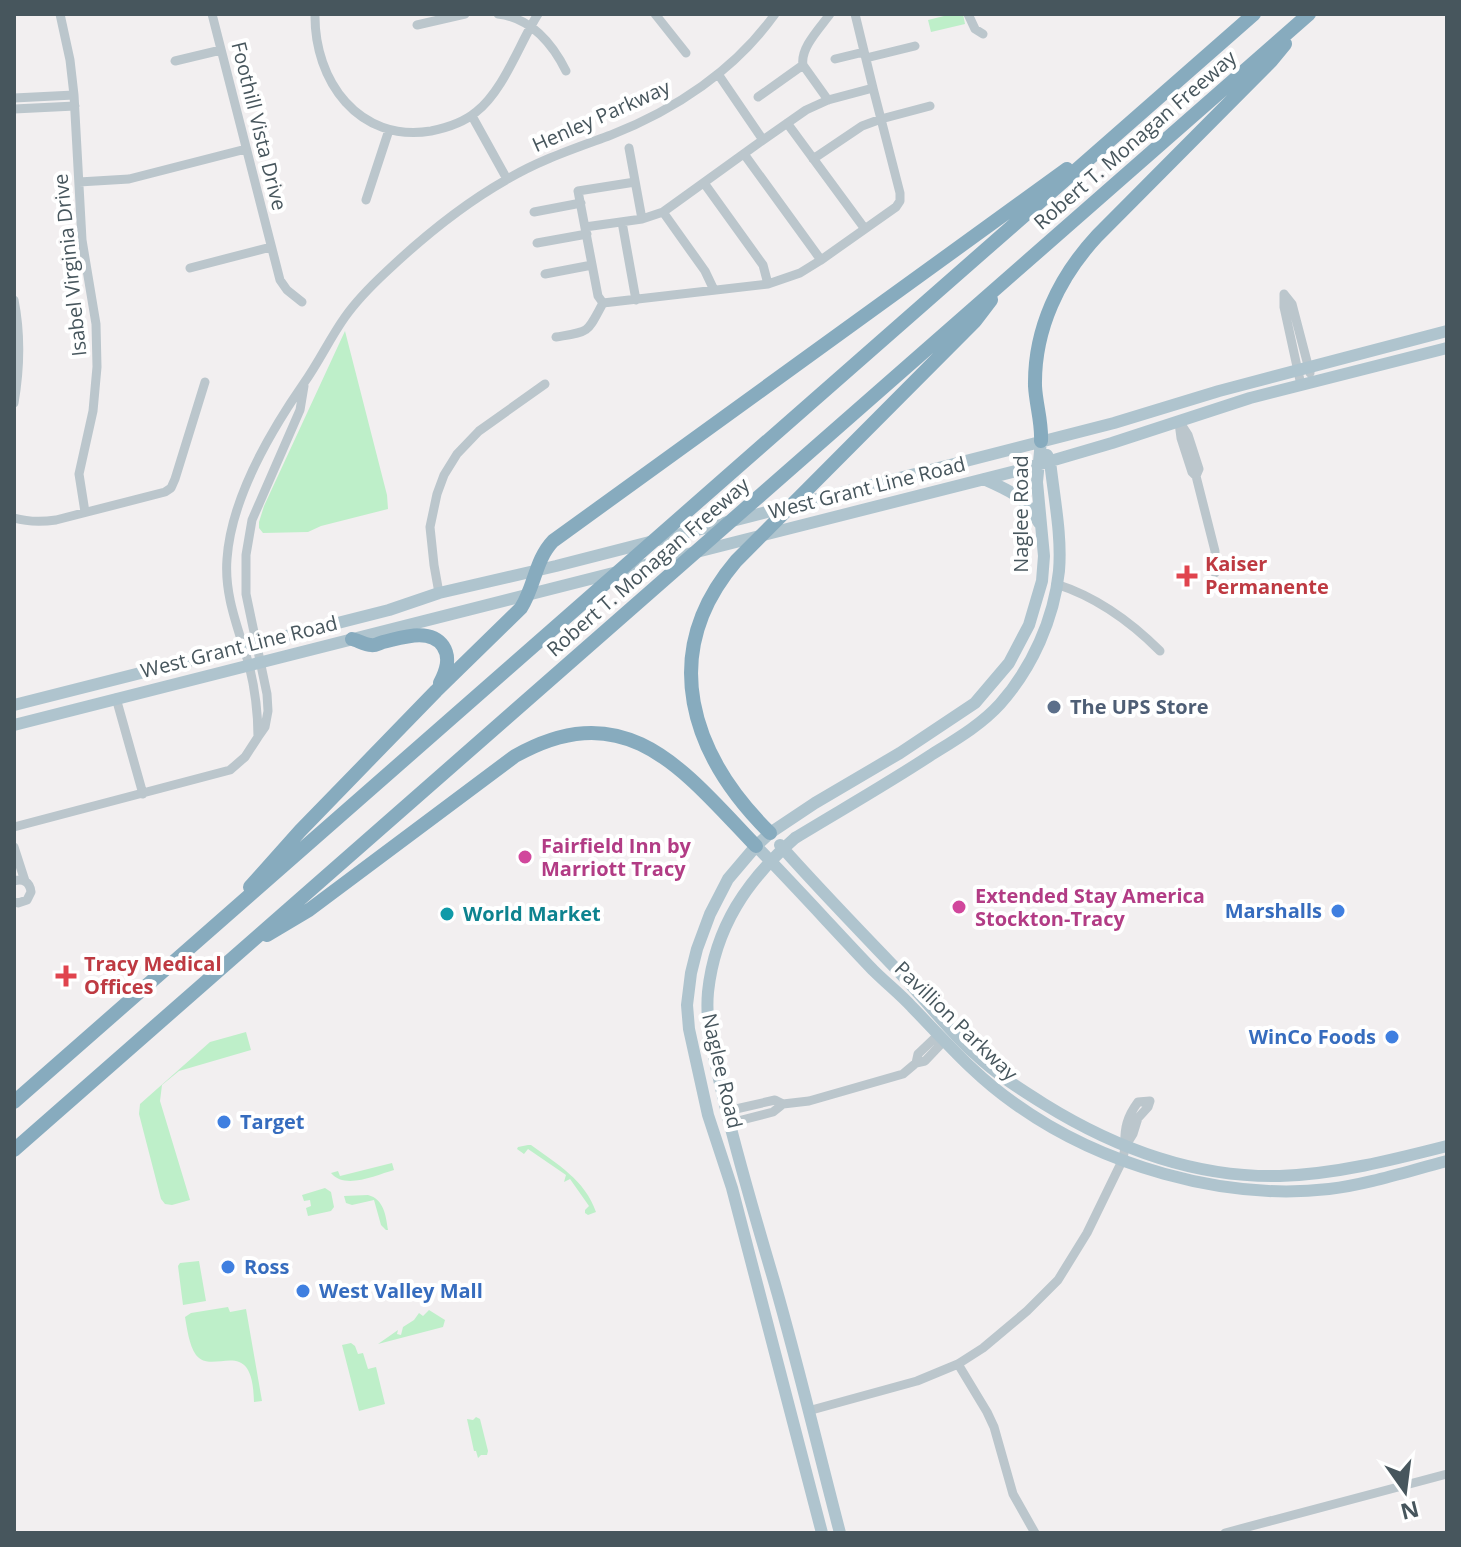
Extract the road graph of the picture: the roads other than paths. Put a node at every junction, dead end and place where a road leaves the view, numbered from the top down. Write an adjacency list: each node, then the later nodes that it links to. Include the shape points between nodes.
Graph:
1 (60, 14): 29 (street, Isabel Virginia Drive)
2 (212, 14): 18 (street, Foothill Vista Drive)
3 (315, 14): 36 (street, via 331,83 358,113)
4 (465, 14): 14 (street)
5 (498, 14): 15 (street)
6 (538, 14): 15 (street)
7 (655, 14): 19 (street)
8 (775, 14): 25 (street, Henley Parkway)
9 (830, 14): 23 (street, via 805,50)
10 (855, 14): 20 (street)
11 (968, 14): 16 (street)
12 (1254, 14): 39 (highway, Robert T. Monagan Freeway)
13 (1306, 16): 61 (highway, Robert T. Monagan Freeway); 78 (highway, via 1271,61 1097,236 1065,276 1038,349 1035,392)
14 (417, 25)
15 (530, 27): 24 (street, via 542,34); 33 (street, via 499,84)
16 (983, 34)
17 (915, 46): 20 (street)
18 (221, 50): 22 (street); 40 (street, Foothill Vista Drive)
19 (686, 53)
20 (865, 55): 21 (street); 26 (street)
21 (835, 59)
22 (175, 61)
23 (803, 65): 27 (street); 30 (street)
24 (566, 71)
25 (718, 74): 37 (street); 43 (street, Henley Parkway, via 647,119)
26 (873, 88): 30 (street); 34 (street)
27 (758, 97)
28 (14, 98): 29 (street)
29 (75, 100): 32 (street); 44 (street, Isabel Virginia Drive)
30 (828, 100): 35 (street)
31 (930, 106): 34 (street)
32 (14, 109)
33 (472, 116): 36 (street, via 441,129); 43 (street)
34 (881, 119): 42 (street); 53 (street, via 900,201)
35 (787, 123): 37 (street); 42 (street)
36 (389, 130): 47 (street)
37 (763, 140): 41 (street)
38 (629, 148): 45 (street)
39 (1102, 148): 84 (highway, via 1057,174 560,534); 108 (highway, Robert T. Monagan Freeway)
40 (246, 149): 44 (street, via 129,179); 56 (street, Foothill Vista Drive)
41 (744, 154): 46 (street); 57 (street)
42 (813, 159): 53 (street)
43 (507, 179): 73 (street, Henley Parkway, via 442,223 363,294)
44 (79, 182): 81 (street, Isabel Virginia Drive, via 97,352 93,411 79,474)
45 (635, 182): 48 (street, via 578,191); 51 (street)
46 (704, 183): 50 (street); 62 (street, via 763,265)
47 (366, 200)
48 (581, 203): 49 (street); 54 (street)
49 (534, 212)
50 (663, 212): 51 (street); 63 (street)
51 (642, 219): 52 (street)
52 (622, 222): 54 (street); 65 (street)
53 (865, 229): 57 (street)
54 (586, 231): 55 (street); 58 (street)
55 (537, 243)
56 (271, 247): 59 (street); 66 (street, Foothill Vista Drive, via 280,280)
57 (821, 260): 62 (street)
58 (592, 265): 60 (street); 67 (street)
59 (190, 268)
60 (545, 274)
61 (1006, 279): 101 (highway, via 975,321 730,568 702,616 691,677 701,732 717,766); 109 (highway, Robert T. Monagan Freeway)
62 (768, 284): 63 (street)
63 (714, 290): 65 (street)
64 (14, 300): 76 (street, via 20,348)
65 (636, 300): 67 (street)
66 (302, 302)
67 (603, 303): 69 (street, via 588,330)
68 (1447, 331): 71 (main road, West Grant Line Road)
69 (556, 337)
70 (1447, 348): 74 (main road, West Grant Line Road)
71 (1303, 368): 71 (street, via 1292,304 1284,294 1284,307); 74 (street); 78 (main road, West Grant Line Road)
72 (205, 382): 81 (street, via 171,488)
73 (304, 383): 91 (street, via 300,410 252,520 245,580); 92 (street, Henley Parkway, via 250,476 229,540 227,588)
74 (1307, 383): 77 (main road, West Grant Line Road)
75 (545, 384): 87 (street, via 479,431 444,475 430,527)
76 (14, 403)
77 (1179, 421): 79 (main road, West Grant Line Road); 85 (street, via 1199,469 1196,476 1215,551)
78 (1041, 441): 79 (main road, Naglee Road); 84 (main road, West Grant Line Road)
79 (1044, 463): 80 (main road, West Grant Line Road); 83 (main road, Naglee Road); 86 (main road, Naglee Road, via 1060,549)
80 (984, 479): 83 (main road, via 1024,501); 88 (main road, West Grant Line Road)
81 (85, 512): 82 (street, via 41,522)
82 (14, 518)
83 (1042, 528): 101 (main road, Naglee Road, via 1042,581 1029,625 987,692 946,724)
84 (537, 570): 87 (main road, West Grant Line Road); 88 (highway)
85 (1215, 573)
86 (1056, 584): 93 (street, via 1109,608); 104 (main road, Naglee Road, via 1042,636 999,705 969,731)
87 (439, 593): 89 (main road); 91 (main road, West Grant Line Road)
88 (530, 594): 89 (main road, West Grant Line Road); 95 (highway)
89 (415, 623): 90 (main road, West Grant Line Road)
90 (352, 639): 94 (main road, West Grant Line Road); 95 (highway, via 371,645 427,636 441,642 447,662)
91 (258, 643): 92 (main road, West Grant Line Road); 94 (street)
92 (243, 647): 94 (street, Henley Parkway); 97 (main road, West Grant Line Road)
93 (1160, 651)
94 (255, 664): 96 (main road, West Grant Line Road); 99 (street, via 258,737 245,757 230,770)
95 (436, 691): 108 (highway, via 263,870)
96 (116, 698): 98 (main road, West Grant Line Road); 99 (street)
97 (14, 705)
98 (14, 725)
99 (143, 794): 100 (street)
100 (14, 827)
101 (770, 833): 102 (main road, Naglee Road); 104 (main road, Pavillion Parkway)
102 (756, 846): 105 (main road, Pavillion Parkway); 109 (highway, via 690,778 656,752 606,733 564,735 515,756 309,910); 120 (main road, Naglee Road, via 728,879 697,949 687,1005 689,1029)
103 (14, 847): 106 (street)
104 (783, 848): 105 (main road, Naglee Road); 115 (main road, Pavillion Parkway, via 989,1067)
105 (771, 861): 110 (main road, Pavillion Parkway); 112 (main road, Naglee Road, via 754,877 730,916 708,992 710,1039)
106 (19, 881): 107 (street, via 30,888 30,896)
107 (14, 902)
108 (230, 912): 111 (highway, Robert T. Monagan Freeway)
109 (249, 944): 114 (highway, Robert T. Monagan Freeway)
110 (941, 1038): 112 (street, via 918,1054 903,1074 783,1104 773,1112); 115 (main road, Pavillion Parkway, via 1013,1103 1049,1126 1090,1147)
111 (14, 1102)
112 (728, 1117): 118 (main road, Naglee Road)
113 (1447, 1146): 115 (main road, Pavillion Parkway, via 1368,1166 1278,1176)
114 (14, 1150)
115 (1124, 1153): 115 (street, via 1138,1118 1150,1101 1138,1102 1129,1114); 116 (main road, Pavillion Parkway, via 1161,1173 1192,1181 1283,1192 1354,1186); 117 (street, via 1087,1233 1058,1280)
116 (1447, 1161)
117 (958, 1364): 118 (street); 122 (street, via 994,1427 1013,1494)
118 (808, 1411): 121 (main road, Naglee Road)
119 (1447, 1474): 123 (street)
120 (822, 1533)
121 (840, 1533)
122 (1035, 1533)
123 (1225, 1533)

